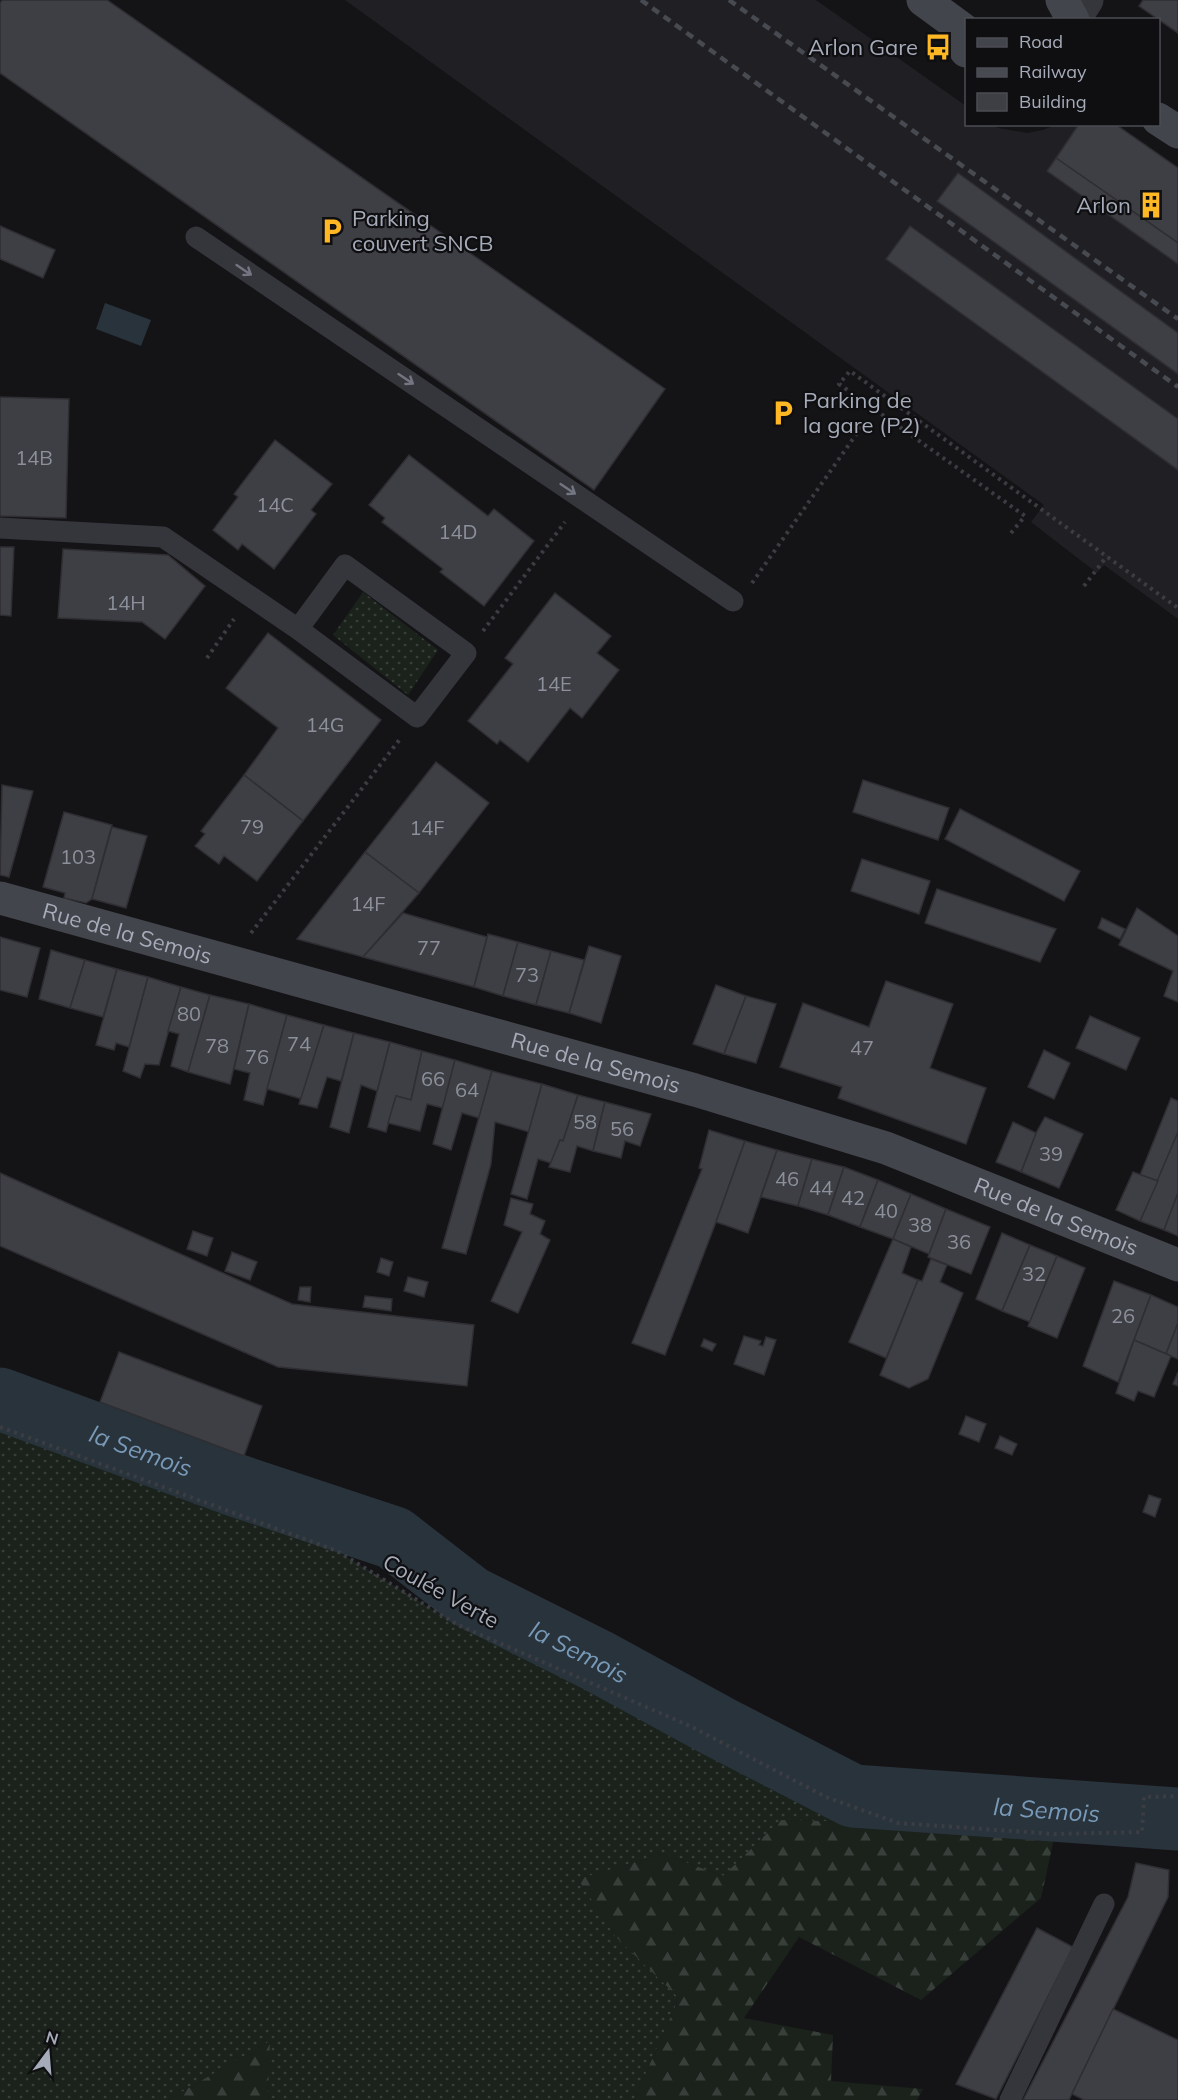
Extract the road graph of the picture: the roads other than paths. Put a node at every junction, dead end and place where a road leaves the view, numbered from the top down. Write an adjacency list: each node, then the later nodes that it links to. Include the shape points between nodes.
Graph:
1 (923, 0): 6 (main road, via 964,30)
2 (1062, 0): 4 (main road)
3 (1087, 0): 5 (street)
4 (1072, 18)
5 (1074, 18)
6 (965, 40)
7 (1160, 120): 8 (main road)
8 (1178, 132)
9 (196, 237): 11 (lane, one-way to 11)
10 (0, 528): 12 (lane, via 163,537)
11 (733, 601)
12 (298, 629): 12 (lane, via 417,717 466,653 345,565)
13 (0, 898): 14 (main road, Rue de la Semois, via 695,1090 886,1148)
14 (1178, 1265)
15 (1104, 1904): 16 (lane)
16 (1010, 2100)

